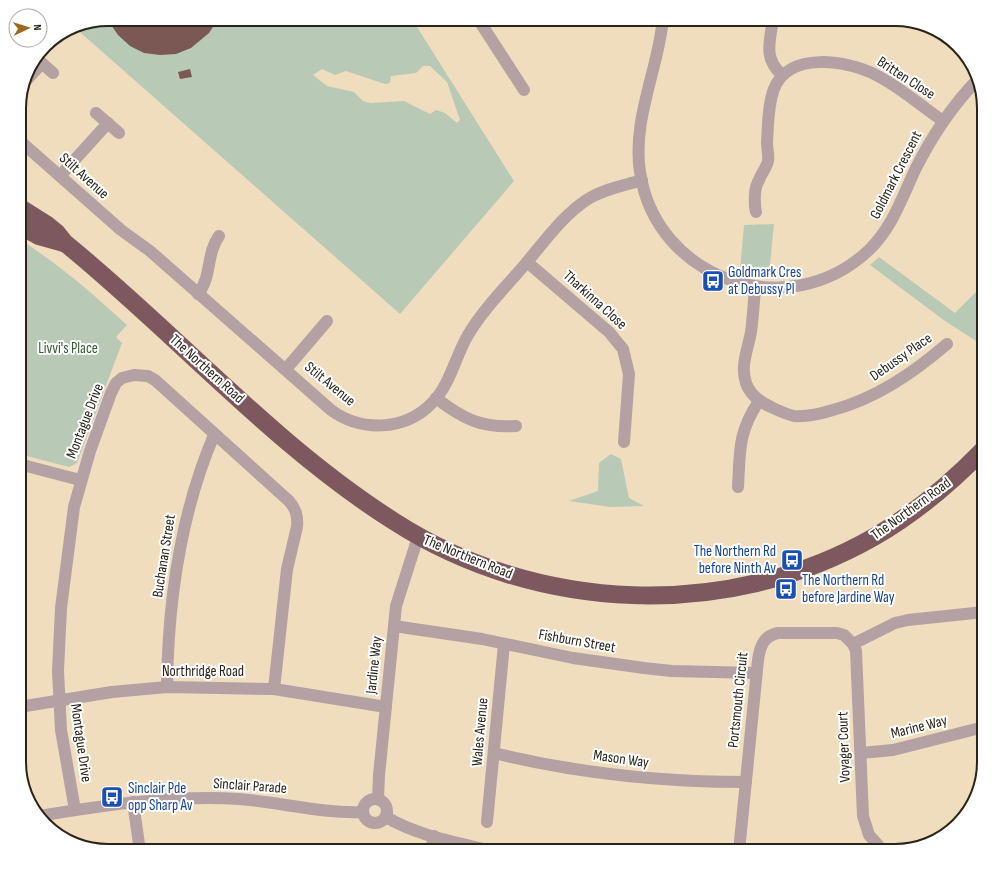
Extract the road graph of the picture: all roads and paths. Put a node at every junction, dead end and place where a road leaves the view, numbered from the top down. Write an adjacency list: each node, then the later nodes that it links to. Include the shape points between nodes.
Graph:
1 (483, 26): 8 (street)
2 (662, 26): 15 (street, Goldmark Crescent, via 640,131 638,151)
3 (772, 26): 6 (street, via 770,58 771,63)
4 (40, 62): 5 (street)
5 (53, 73)
6 (782, 75): 10 (street, Britten Close, via 794,66 810,62 858,68 882,78); 17 (street, via 772,97 767,141 768,161 757,183)
7 (973, 85): 10 (street, Goldmark Crescent)
8 (524, 90)
9 (96, 113): 11 (street)
10 (943, 121): 22 (street, Goldmark Crescent, via 916,168 892,221 864,255 835,274 807,284 780,288)
11 (108, 123): 12 (street); 14 (street)
12 (119, 134)
13 (26, 146): 14 (street, Stilt Avenue)
14 (60, 176): 23 (street, Stilt Avenue)
15 (642, 180): 21 (street, Stilt Avenue, via 602,192 584,202 565,218); 22 (street, Goldmark Crescent, via 648,202 658,222 685,254 714,274)
16 (26, 211): 20 (highway, The Northern Road, via 46,224)
17 (756, 212)
18 (26, 229): 20 (highway, The Northern Road, via 39,236)
19 (219, 236): 23 (street, via 211,251 205,283)
20 (65, 243): 36 (highway, The Northern Road, via 298,450 371,506)
21 (527, 262): 27 (street, Stilt Avenue, via 475,323); 31 (street, Tharkinna Close, via 609,332 623,349 629,374)
22 (755, 287): 28 (street, Debussy Place, via 744,374 749,390)
23 (198, 294): 26 (street, Stilt Avenue)
24 (327, 320): 26 (street)
25 (947, 344): 28 (street, Debussy Place, via 898,382 842,408 795,416 783,413)
26 (286, 369): 27 (street, Stilt Avenue, via 337,414 364,425 383,426 399,423 418,414)
27 (436, 398): 29 (street, via 454,412 476,422 494,426)
28 (759, 400): 35 (street, via 746,420 742,433)
29 (516, 426)
30 (214, 435): 34 (street, Montague Drive, via 155,380 141,375 128,376 116,384 111,393); 42 (street, Buchanan Street, via 197,478 182,531 168,649); 43 (street, Montague Drive, via 289,501 297,514 297,527 283,598)
31 (624, 442)
32 (977, 456): 36 (highway, The Northern Road, via 951,481 873,538 821,562 772,579 707,593 660,596 616,594 548,585 479,565)
33 (26, 466): 34 (street)
34 (80, 480): 44 (street, Montague Drive, via 71,522 61,608)
35 (738, 486)
36 (418, 537): 38 (street, Jardine Way, via 396,606)
37 (977, 613): 40 (street, via 895,623)
38 (394, 626): 39 (street, Fishburn Street); 46 (street, Jardine Way)
39 (504, 644): 41 (street, Fishburn Street, via 573,658 644,668); 48 (street, Wales Avenue)
40 (853, 644): 41 (street, Portsmouth Circuit, via 844,635 837,633 772,634 761,646); 49 (street, Voyager Court, via 856,651)
41 (756, 673): 50 (street, Portsmouth Circuit)
42 (167, 687): 43 (street, Northridge Road); 44 (street, Northridge Road)
43 (274, 689): 46 (street, Northridge Road)
44 (59, 700): 45 (street, Northridge Road); 53 (street, Montague Drive, via 61,730)
45 (26, 706)
46 (386, 707): 51 (street, Jardine Way)
47 (977, 729): 49 (street, Marine Way, via 893,750)
48 (494, 753): 50 (street, Mason Way, via 642,779); 57 (street, Wales Avenue)
49 (861, 754): 63 (street, Voyager Court, via 864,816 869,835)
50 (746, 782): 62 (street, Portsmouth Circuit)
51 (378, 799): 54 (street, via 368,802); 56 (street, via 386,806)
52 (133, 802): 53 (street, Sinclair Parade); 54 (street, Sinclair Parade, via 211,798 269,802 338,812); 59 (street)
53 (75, 810): 55 (street, Sinclair Parade)
54 (363, 812): 56 (street, via 366,819 372,823 380,822)
55 (46, 815)
56 (386, 817): 58 (street)
57 (487, 822)
58 (434, 836): 60 (street); 61 (street)
59 (139, 844)
60 (432, 844)
61 (465, 844)
62 (740, 844)
63 (877, 844)

